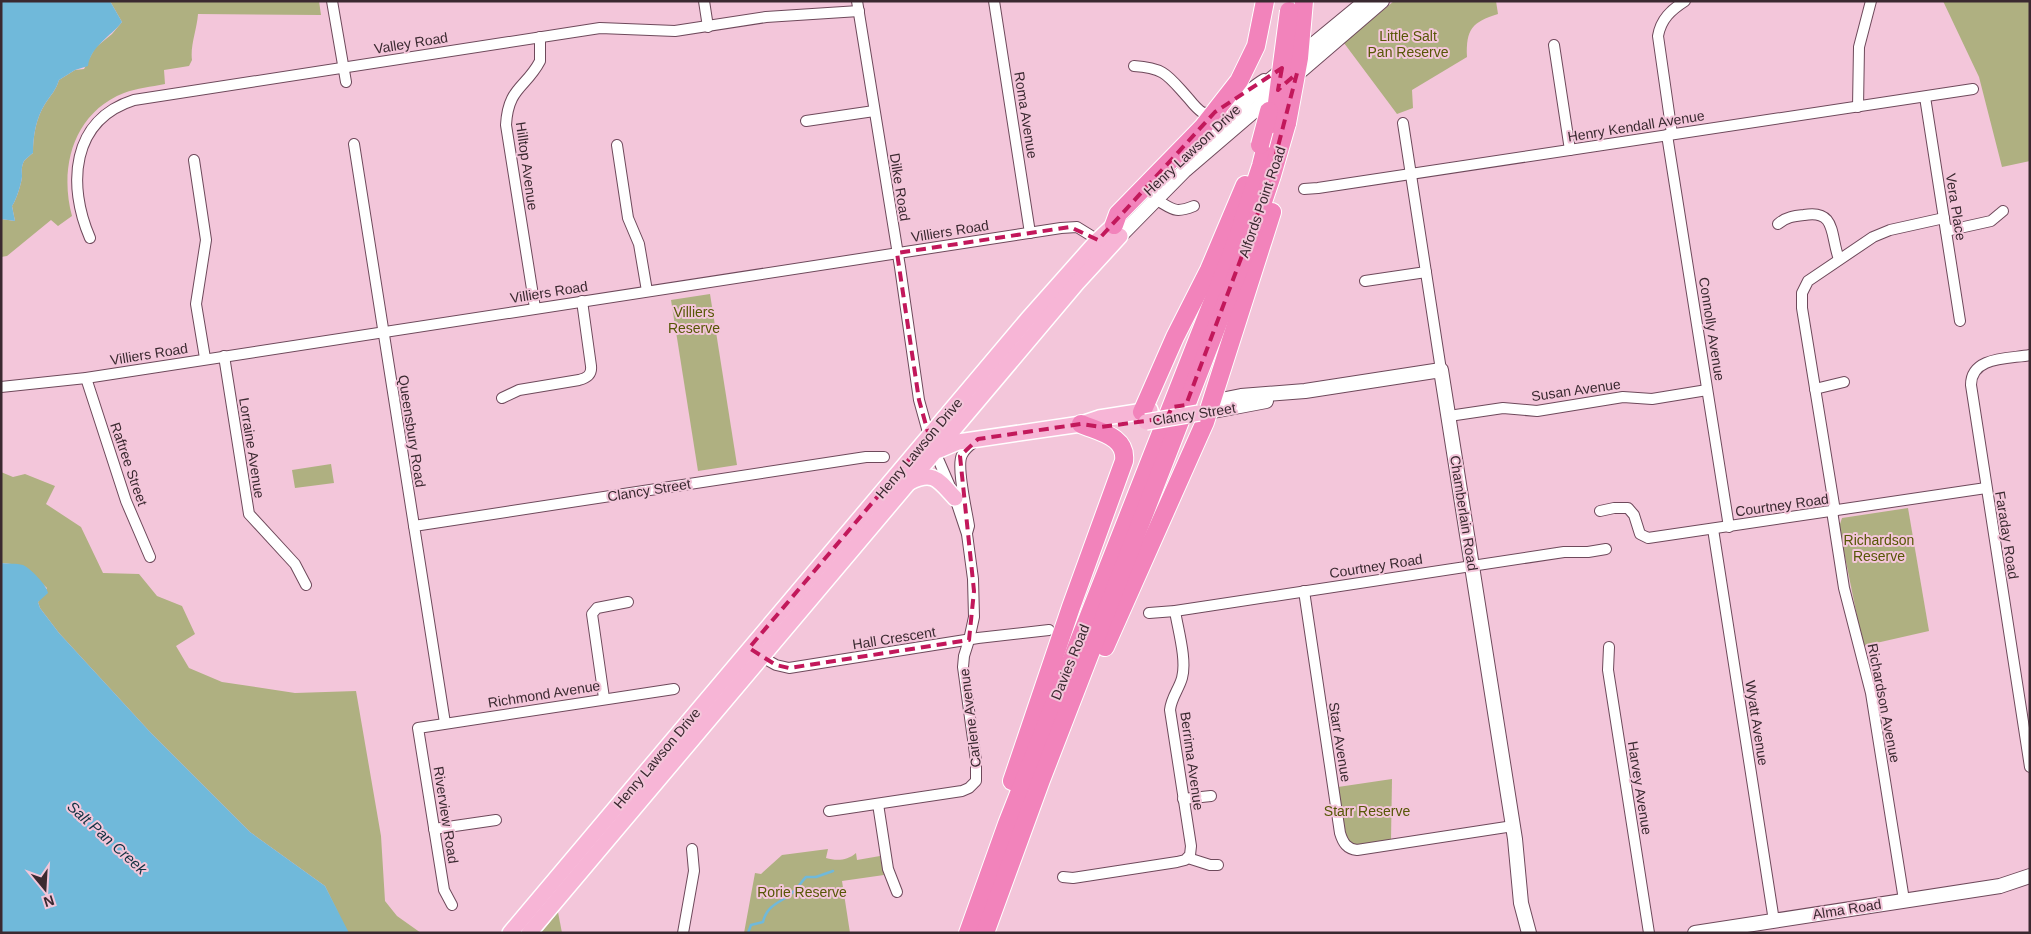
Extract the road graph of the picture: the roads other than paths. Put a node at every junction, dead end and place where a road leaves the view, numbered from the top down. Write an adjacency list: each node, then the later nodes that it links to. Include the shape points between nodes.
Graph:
1 (332, 1): 18 (street)
2 (704, 1): 13 (street)
3 (994, 1): 43 (street, Roma Avenue)
4 (1265, 1): 24 (highway, via 1251,59)
5 (1304, 1): 25 (highway, Alfords Point Road, bridge)
6 (1311, 1): 25 (highway, via 1308,55)
7 (1366, 1): 16 (main road, Henry Lawson Drive)
8 (1382, 1): 36 (main road, Henry Lawson Drive)
9 (1685, 1): 28 (street, Connolly Avenue, via 1668,13 1658,36)
10 (1871, 1): 22 (street, via 1858,47)
11 (858, 6): 13 (street, Valley Road); 23 (street, Dilke Road)
12 (1289, 6): 31 (highway, Alfords Point Road, bridge, via 1277,103)
13 (708, 26): 14 (street, Valley Road, via 666,31 609,27)
14 (540, 37): 18 (street, Valley Road); 52 (street, Hilltop Avenue, via 540,61 514,93 507,118)
15 (1554, 45): 32 (street)
16 (1290, 64): 24 (street); 41 (main road, Henry Lawson Drive, via 1186,154)
17 (1134, 66): 24 (street, via 1165,72 1200,111)
18 (344, 67): 19 (street); 44 (street, Valley Road, via 147,97 114,108 86,136 77,165 76,182 82,216)
19 (346, 82)
20 (1973, 89): 21 (street, Henry Kendall Avenue)
21 (1925, 97): 22 (street, Henry Kendall Avenue); 39 (street, Vera Place)
22 (1858, 107): 28 (street, Henry Kendall Avenue)
23 (874, 111): 26 (street); 46 (street, Dilke Road)
24 (1215, 112): 41 (highway, via 1118,214)
25 (1293, 118): 65 (highway, Alfords Point Road)
26 (806, 122)
27 (1403, 123): 34 (street, Chamberlain Road)
28 (1670, 135): 32 (street, Henry Kendall Avenue); 63 (street, Connolly Avenue)
29 (354, 144): 54 (street, Queensbury Road)
30 (617, 145): 50 (street, via 628,218 639,244)
31 (1263, 145): 65 (highway, Alfords Point Road, via 1235,245); 67 (highway, via 1215,257 1175,337)
32 (1570, 150): 34 (street, Henry Kendall Avenue)
33 (194, 160): 57 (street, via 206,240 196,304)
34 (1411, 174): 35 (street, Henry Kendall Avenue); 48 (street, Chamberlain Road)
35 (1304, 189)
36 (1154, 199): 37 (street, via 1176,211); 41 (main road, Henry Lawson Drive)
37 (1194, 206)
38 (2003, 211): 42 (street, via 1991,221)
39 (1944, 218): 42 (street, Vera Place); 47 (street, Richardson Avenue, via 1879,234)
40 (1778, 224): 47 (street, via 1790,217 1814,213 1824,216 1830,223)
41 (1117, 231): 45 (main road, Henry Lawson Drive); 66 (main road, Henry Lawson Drive)
42 (1946, 231): 53 (street, Vera Place)
43 (1030, 233): 45 (street, Villiers Road, via 1073,226); 46 (street, Villiers Road)
44 (90, 238)
45 (1098, 240): 70 (main road, Henry Lawson Drive)
46 (897, 253): 50 (street, Villiers Road); 70 (street, Dilke Road, via 919,400)
47 (1839, 259): 62 (street, Richardson Avenue, via 1808,281 1802,293)
48 (1426, 272): 49 (street); 58 (street, Chamberlain Road)
49 (1364, 281)
50 (647, 291): 51 (street, Villiers Road)
51 (582, 301): 52 (street, Villiers Road); 64 (street, via 590,374 579,380 518,390)
52 (535, 308): 54 (street, Villiers Road)
53 (1960, 321)
54 (383, 331): 55 (street, Villiers Road); 80 (street, Queensbury Road)
55 (224, 356): 57 (street, Villiers Road); 87 (street, Lorraine Avenue, via 249,514 295,564)
56 (2030, 356): 76 (street, Faraday Road, via 1988,362 1977,367 1971,378)
57 (205, 358): 59 (street, Villiers Road)
58 (1441, 370): 65 (main road, Clancy Street, via 1305,391 1254,403); 68 (main road, Chamberlain Road)
59 (86, 378): 61 (street, Villiers Road); 85 (street, Raftree Street, via 126,501)
60 (1844, 382): 62 (street)
61 (1, 387)
62 (1815, 389): 79 (street, Richardson Avenue)
63 (1707, 390): 68 (street, Susan Avenue, via 1537,410 1503,408); 81 (street, Connolly Avenue)
64 (502, 398)
65 (1198, 403): 67 (main road, Clancy Street); 106 (highway, Davies Road); 106 (highway, via 1048,781); 122 (highway, Davies Road, via 1146,466 990,867)
66 (966, 415): 71 (main road, via 972,433); 73 (main road, Henry Lawson Drive)
67 (1146, 415): 69 (main road, Clancy Street, via 1101,427)
68 (1448, 416): 86 (main road, Chamberlain Road)
69 (1081, 424): 71 (main road, Clancy Street); 122 (highway, via 1118,440 1124,461 1022,750 977,890)
70 (929, 436): 73 (main road, Carlene Avenue); 95 (main road, Henry Lawson Drive)
71 (994, 436): 72 (main road, Clancy Street)
72 (978, 439): 73 (main road, Clancy Street, via 958,442); 83 (street, Carlene Avenue, via 960,456 969,526)
73 (935, 452): 75 (main road, Henry Lawson Drive); 77 (street, Carlene Avenue)
74 (884, 456): 80 (street, Clancy Street)
75 (910, 482): 77 (main road, via 931,476); 96 (main road, Henry Lawson Drive)
76 (1986, 488): 79 (street, Courtney Road); 101 (street, Faraday Road)
77 (955, 498): 83 (street, Carlene Avenue)
78 (1600, 511): 82 (street, Courtney Road, via 1628,508 1634,515 1640,534 1648,538)
79 (1833, 511): 81 (street, Courtney Road); 118 (street, Richardson Avenue, via 1844,588 1872,702)
80 (414, 526): 99 (street, Queensbury Road)
81 (1728, 527): 82 (street, Courtney Road)
82 (1713, 529): 121 (street, Wyatt Avenue)
83 (966, 534): 93 (street, Carlene Avenue, via 975,603)
84 (1606, 549): 86 (street, Courtney Road)
85 (150, 557)
86 (1472, 566): 88 (street, Courtney Road); 108 (main road, Chamberlain Road)
87 (306, 585)
88 (1304, 591): 90 (street, Courtney Road); 108 (street, Starr Avenue, via 1344,843 1357,850)
89 (628, 602): 98 (street, via 597,608 592,614)
90 (1175, 611): 91 (street, Courtney Road); 103 (street, Berrima Avenue, via 1183,672 1170,710)
91 (1149, 613)
92 (1049, 630): 93 (street, Hall Crescent)
93 (970, 640): 96 (street, Hall Crescent, via 789,668); 104 (street, Carlene Avenue, via 963,667 976,781 962,791)
94 (1609, 647): 128 (street, Harvey Avenue, via 1608,670)
95 (749, 648): 96 (street, Hall Crescent); 123 (main road, Henry Lawson Drive)
96 (761, 658): 124 (main road, Henry Lawson Drive)
97 (674, 689): 98 (street, Richmond Avenue)
98 (604, 698): 99 (street, Richmond Avenue)
99 (445, 723): 100 (street, Richmond Avenue)
100 (418, 728): 109 (street, Riverview Road)
101 (2030, 767)
102 (1211, 796): 103 (street)
103 (1183, 799): 111 (street, Berrima Avenue, via 1191,846)
104 (878, 804): 105 (street, Carlene Avenue); 117 (street, via 888,869)
105 (829, 810)
106 (1029, 813): 122 (highway, Davies Road, via 997,896)
107 (496, 820): 109 (street)
108 (1513, 826): 119 (main road, Chamberlain Road)
109 (434, 829): 120 (street, Riverview Road, via 444,890)
110 (692, 849): 125 (street, via 694,871)
111 (1188, 858): 112 (street); 114 (street, via 1181,862)
112 (1218, 865)
113 (2030, 876): 116 (main road, Alma Road)
114 (1063, 877)
115 (2030, 885): 116 (main road, Alma Road)
116 (2000, 886): 118 (main road, Alma Road)
117 (898, 892)
118 (1904, 900): 121 (main road, Alma Road)
119 (1521, 903): 126 (main road, Chamberlain Road); 127 (main road, Chamberlain Road)
120 (452, 905)
121 (1774, 921): 129 (main road, Alma Road)
122 (974, 932)
123 (510, 933)
124 (529, 933)
125 (683, 933)
126 (1522, 933)
127 (1529, 933)
128 (1649, 933)
129 (1695, 933)

